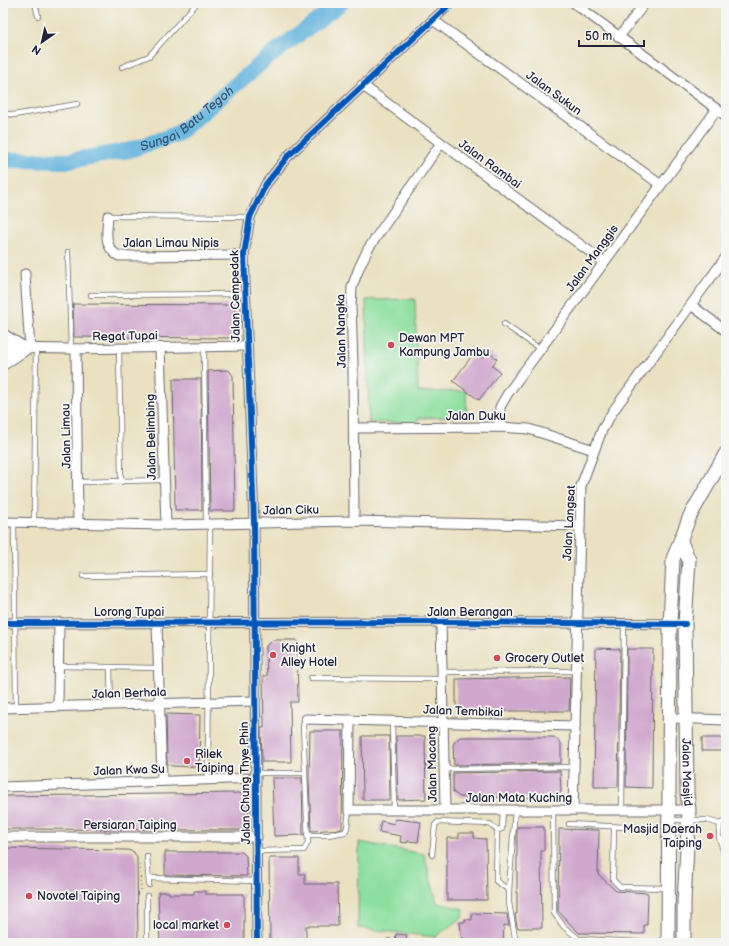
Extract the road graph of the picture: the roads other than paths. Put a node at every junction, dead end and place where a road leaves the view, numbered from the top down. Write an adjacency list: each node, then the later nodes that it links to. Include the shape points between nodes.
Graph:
1 (35, 3): 6 (lane)
2 (197, 3): 9 (lane, via 149,56)
3 (451, 3): 7 (street, Jalan Cempedak)
4 (574, 3): 8 (street)
5 (644, 3): 8 (street)
6 (38, 16)
7 (434, 20): 10 (street, Jalan Cempedak); 16 (street, Jalan Sukun)
8 (619, 37): 12 (street)
9 (122, 67)
10 (362, 85): 15 (street, Jalan Rambai); 18 (street, Jalan Cempedak, via 288,156 266,184)
11 (77, 104): 13 (lane, via 14,115)
12 (717, 109): 14 (street); 16 (street, Jalan Manggis)
13 (3, 113)
14 (726, 116)
15 (441, 143): 22 (street, Jalan Rambai); 40 (street, Jalan Nangka, via 368,249 352,287)
16 (661, 185): 22 (street, Jalan Manggis)
17 (108, 216): 18 (lane); 20 (street, Jalan Limau Nipis, via 108,246 118,256)
18 (250, 217): 20 (street, Jalan Cempedak)
19 (68, 252): 36 (lane)
20 (244, 255): 24 (street, Jalan Cempedak)
21 (726, 257): 26 (street, Jalan Langsat)
22 (604, 262): 37 (street, Jalan Manggis)
23 (25, 274): 35 (street)
24 (246, 294): 25 (lane); 30 (street, Jalan Cempedak)
25 (91, 295)
26 (691, 306): 28 (street); 41 (street, Jalan Langsat, via 613,411)
27 (504, 324): 37 (lane)
28 (726, 331)
29 (3, 336): 35 (main road)
30 (247, 346): 31 (street, Regat Tupai); 48 (street, Jalan Cempedak)
31 (204, 347): 34 (street, Regat Tupai); 52 (lane)
32 (3, 348): 35 (street, Regat Tupai)
33 (119, 348): 34 (street, Regat Tupai); 36 (street, Regat Tupai); 45 (lane)
34 (160, 348): 43 (street, Jalan Belimbing)
35 (30, 349): 36 (street, Regat Tupai); 38 (main road); 50 (lane)
36 (74, 349): 44 (street, Jalan Limau)
37 (540, 349): 39 (street, Jalan Manggis, via 500,407)
38 (3, 363)
39 (498, 427): 40 (street, Jalan Duku); 41 (street, Jalan Duku, via 529,429)
40 (354, 428): 46 (street, Jalan Nangka)
41 (594, 450): 54 (street, Jalan Langsat, via 581,486)
42 (726, 453): 55 (main road, Jalan Masjid, via 690,516)
43 (164, 480): 45 (lane); 53 (street, Jalan Belimbing)
44 (79, 482): 45 (lane); 51 (street, Jalan Limau)
45 (121, 482)
46 (354, 521): 48 (street, Jalan Ciku); 54 (street, Jalan Ciku)
47 (3, 522): 49 (street, Jalan Ciku)
48 (254, 522): 52 (street, Jalan Ciku); 64 (street, Jalan Cempedak)
49 (14, 523): 50 (street, Jalan Ciku); 60 (lane)
50 (34, 523): 51 (street, Jalan Ciku)
51 (78, 523): 53 (street, Jalan Ciku)
52 (208, 523): 53 (street, Jalan Ciku); 56 (lane)
53 (166, 525)
54 (580, 526): 65 (street, Jalan Langsat)
55 (681, 542): 67 (main road, Jalan Masjid, via 689,560); 68 (main road, Jalan Masjid, via 673,559)
56 (210, 574): 57 (lane); 63 (lane)
57 (83, 576)
58 (442, 622): 64 (street, Jalan Berangan); 65 (street, Jalan Berangan); 73 (street, Jalan Macang)
59 (3, 623): 60 (street, Lorong Tupai)
60 (15, 623): 61 (street, Lorong Tupai); 81 (lane)
61 (59, 623): 62 (street, Lorong Tupai); 69 (street)
62 (158, 623): 63 (street, Lorong Tupai); 71 (street)
63 (209, 623): 64 (street, Lorong Tupai); 76 (lane)
64 (254, 623): 75 (street, Jalan Chung Thye Phin)
65 (577, 624): 66 (street, Jalan Berangan); 72 (street, Jalan Langsat)
66 (624, 624): 68 (street, Jalan Berangan); 104 (lane)
67 (685, 624): 68 (street, Jalan Berangan); 84 (main road, Jalan Masjid)
68 (670, 625): 82 (main road, Jalan Masjid)
69 (59, 666): 70 (lane); 79 (street)
70 (110, 667): 71 (lane); 78 (lane)
71 (158, 668): 77 (street)
72 (576, 671): 73 (lane); 89 (street, Jalan Langsat)
73 (442, 676): 74 (lane); 88 (street, Jalan Macang)
74 (311, 678)
75 (255, 701): 76 (street, Jalan Berhala); 93 (street, Jalan Chung Thye Phin)
76 (209, 703): 77 (street, Jalan Berhala); 94 (lane)
77 (158, 704): 78 (street, Jalan Berhala); 95 (street)
78 (111, 705): 79 (street, Jalan Berhala)
79 (58, 707): 81 (street, Jalan Berhala)
80 (3, 708): 81 (street, Jalan Berhala)
81 (16, 708)
82 (670, 718): 84 (street); 105 (main road, Jalan Masjid)
83 (306, 719): 85 (street, Jalan Tembikai); 92 (lane, via 303,725)
84 (687, 719): 86 (street); 106 (main road, Jalan Masjid)
85 (350, 720): 87 (street, Jalan Tembikai); 99 (street)
86 (726, 720)
87 (392, 721): 88 (street, Jalan Tembikai); 100 (lane)
88 (443, 722): 89 (street, Jalan Tembikai); 91 (street, Jalan Macang)
89 (575, 726): 90 (street, Jalan Langsat)
90 (574, 767): 91 (lane); 103 (street, Jalan Langsat)
91 (444, 769): 101 (street, Jalan Macang)
92 (305, 773): 93 (lane); 113 (lane)
93 (256, 776): 94 (street, Jalan Kwa Su); 114 (street, Jalan Chung Thye Phin)
94 (208, 780): 95 (street, Jalan Kwa Su)
95 (162, 781): 96 (street, Jalan Kwa Su)
96 (3, 787)
97 (503, 809): 98 (street, Jalan Mata Kuching); 101 (street, Jalan Mata Kuching); 112 (lane, via 502,829)
98 (515, 809): 102 (street, Jalan Mata Kuching); 124 (lane)
99 (349, 810): 100 (street, Jalan Mata Kuching); 113 (lane, via 345,832)
100 (394, 810): 101 (street, Jalan Mata Kuching)
101 (445, 810)
102 (553, 810): 103 (street, Jalan Mata Kuching); 129 (lane, via 554,913 564,927 579,939)
103 (573, 810): 104 (street, Jalan Mata Kuching)
104 (622, 810): 105 (street, Jalan Mata Kuching)
105 (669, 815): 106 (street, Jalan Mata Kuching); 123 (main road, Jalan Masjid)
106 (689, 815): 109 (lane); 131 (main road, Jalan Masjid)
107 (726, 820): 109 (lane)
108 (569, 824): 110 (lane)
109 (720, 824): 119 (lane, via 719,837)
110 (614, 827): 111 (lane); 123 (lane, via 613,880 620,887)
111 (645, 828)
112 (498, 830): 118 (lane, via 490,824 438,822 434,825); 124 (lane, via 496,881)
113 (308, 835): 116 (lane, via 304,850)
114 (257, 836): 115 (street, Persiaran Taiping); 116 (street, Jalan Chung Thye Phin)
115 (3, 837)
116 (257, 851): 121 (street, Jalan Chung Thye Phin)
117 (147, 856): 120 (lane)
118 (432, 856)
119 (726, 860)
120 (149, 878): 121 (lane); 122 (lane)
121 (257, 881): 127 (street, Jalan Chung Thye Phin)
122 (149, 885)
123 (668, 888): 130 (main road, Jalan Masjid)
124 (509, 890): 128 (lane)
125 (148, 896): 126 (lane)
126 (147, 943)
127 (257, 943)
128 (516, 943)
129 (658, 943)
130 (668, 943)
131 (684, 943)

